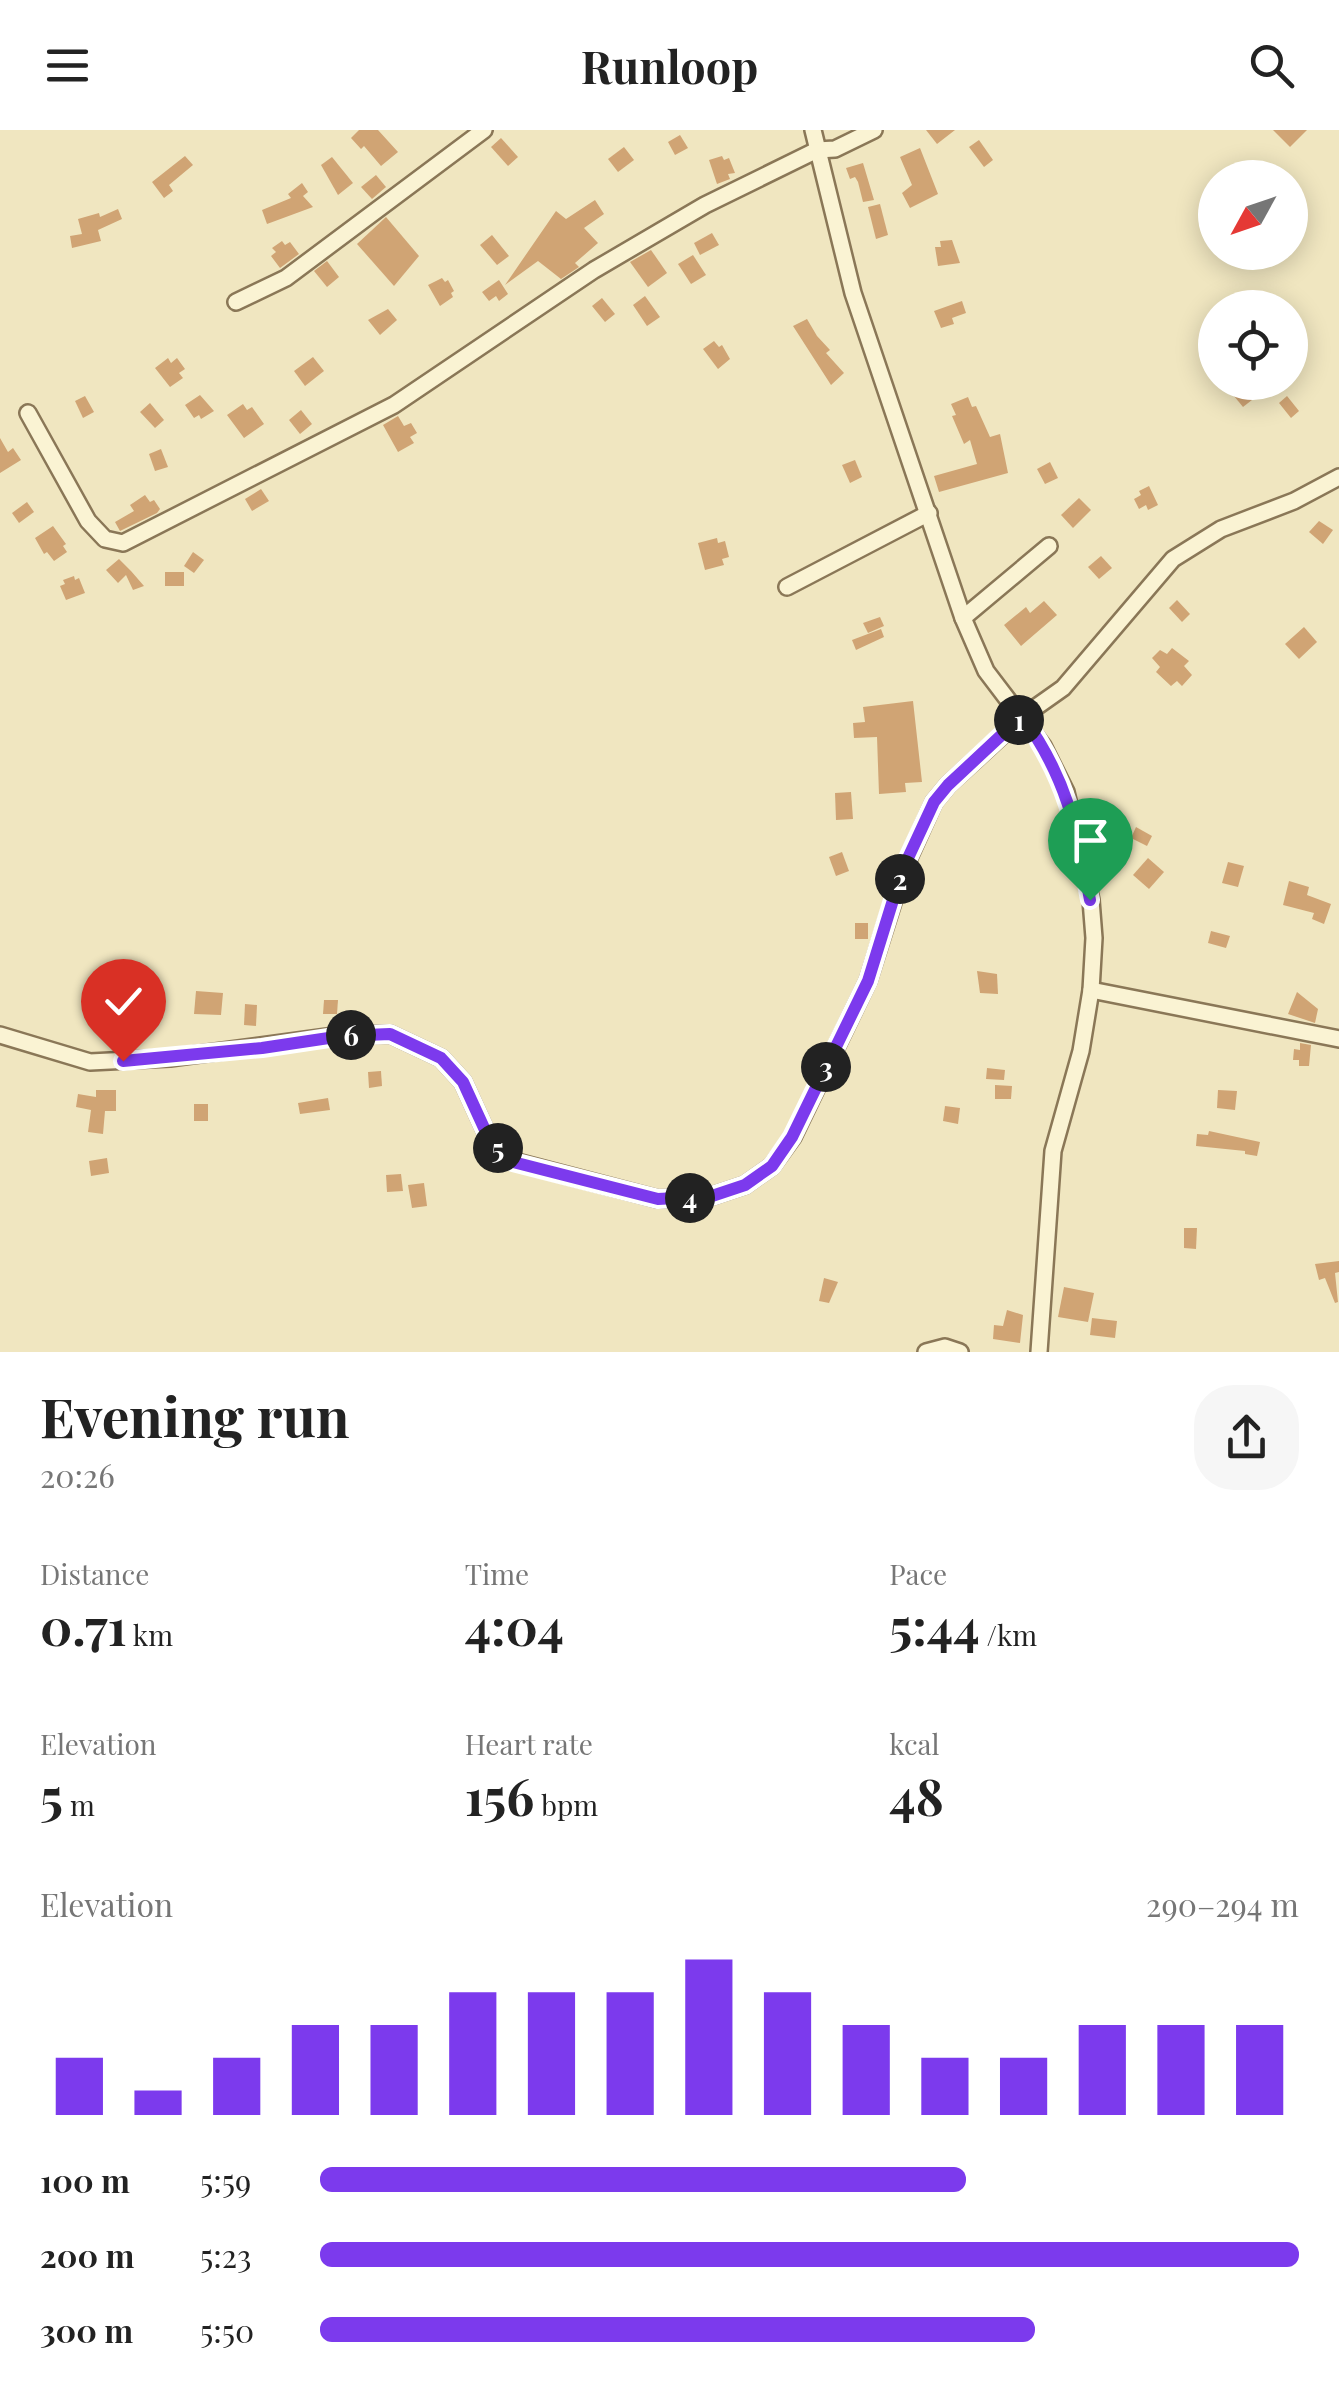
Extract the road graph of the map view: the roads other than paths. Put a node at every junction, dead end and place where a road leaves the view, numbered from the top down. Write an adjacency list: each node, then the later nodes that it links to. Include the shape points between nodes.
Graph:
1 (484, 130): 5 (street, via 286,278)
2 (814, 130): 4 (street)
3 (874, 130): 4 (street, via 835,149)
4 (817, 150): 6 (street, via 594,270 394,405 123,544 88,521); 8 (street, via 853,293)
5 (236, 302)
6 (28, 413)
7 (1339, 477): 12 (street, via 1220,529 1173,558 1063,688)
8 (929, 512): 10 (street); 11 (street)
9 (1049, 546): 11 (street)
10 (786, 587)
11 (963, 618): 12 (street, via 986,671)
12 (1022, 716): 13 (street, via 1066,792 1090,900); 14 (street, via 934,802 902,871 868,981 792,1137 772,1166 712,1196 658,1199 513,1162 490,1141 463,1082 441,1058 390,1034 90,1062)
13 (1091, 990): 15 (street); 18 (street, via 1054,1151)
14 (0, 1035)
15 (1339, 1040)
16 (926, 1352): 17 (street)
17 (960, 1352)
18 (1039, 1352)

